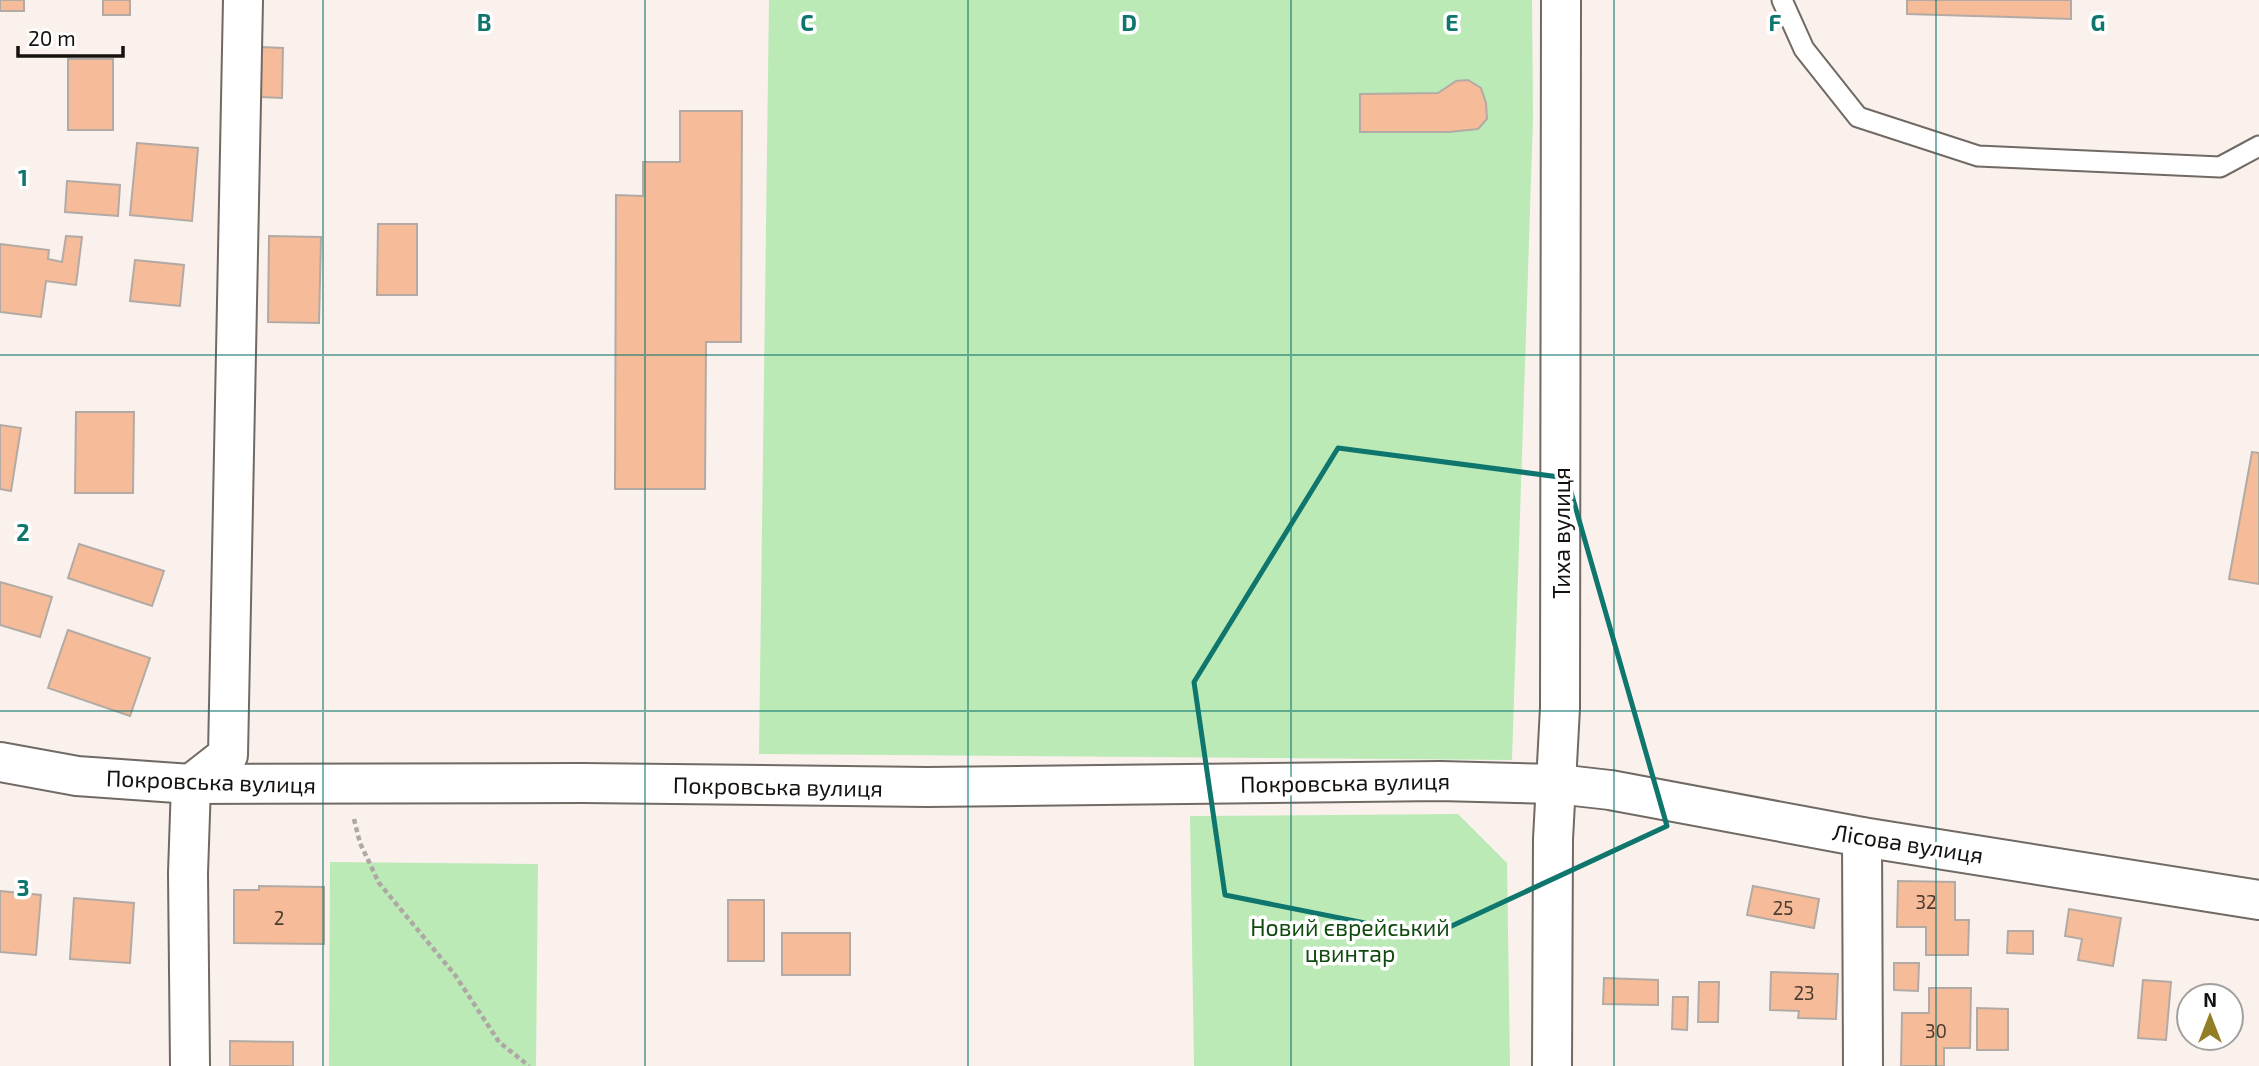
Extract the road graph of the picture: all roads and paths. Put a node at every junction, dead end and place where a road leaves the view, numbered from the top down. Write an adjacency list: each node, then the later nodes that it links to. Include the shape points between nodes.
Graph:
1 (243, 0): 6 (street, via 228,755)
2 (1561, 0): 7 (street, Тиха вулиця)
3 (1782, 0): 4 (lane, via 1804,49 1858,117 1979,156 2220,167)
4 (2259, 146)
5 (0, 762): 6 (street, Покровська вулиця, via 77,776)
6 (191, 784): 8 (street, Покровська вулиця); 11 (street)
7 (1557, 784): 8 (street, Покровська вулиця); 9 (street, Лісова вулиця); 13 (street, Тиха вулиця)
8 (346, 785): 12 (path, via 360,843 379,883 455,975 499,1042)
9 (1862, 836): 10 (street, Лісова вулиця); 14 (street)
10 (2259, 900)
11 (190, 1066)
12 (529, 1066)
13 (1552, 1066)
14 (1863, 1066)

